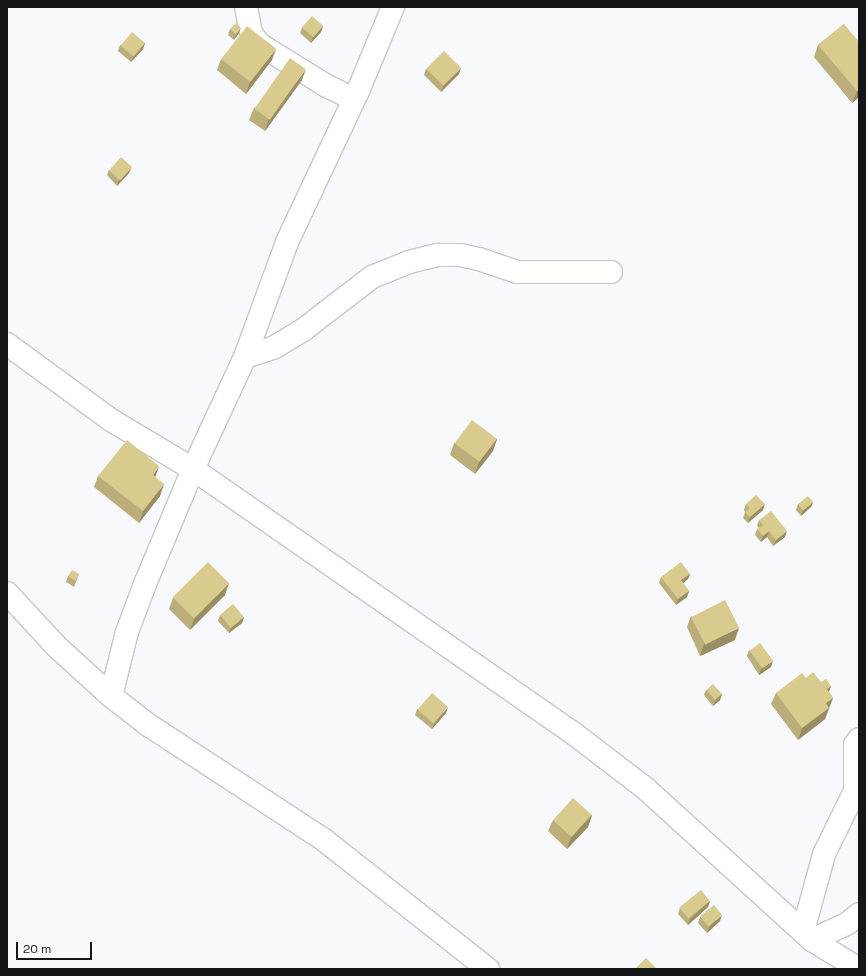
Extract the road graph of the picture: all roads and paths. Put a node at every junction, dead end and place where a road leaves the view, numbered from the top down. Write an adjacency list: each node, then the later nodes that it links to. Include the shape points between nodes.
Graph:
1 (246, 7): 3 (street, via 251,33 259,44 299,70)
2 (394, 7): 3 (street)
3 (354, 99): 6 (street, via 286,242)
4 (611, 272): 6 (street, via 517,272 460,255 438,256 409,262 372,277 303,330 273,348)
5 (7, 344): 7 (street, via 111,420)
6 (244, 357): 7 (street)
7 (193, 469): 9 (street, via 127,632); 12 (street, via 573,733 645,788)
8 (7, 593): 9 (street, via 56,646)
9 (111, 696): 13 (street, via 147,724 324,840)
10 (859, 739): 12 (street, via 855,744 855,791 824,854)
11 (859, 914): 12 (street, via 848,924)
12 (807, 936): 14 (street)
13 (488, 969)
14 (859, 969)

